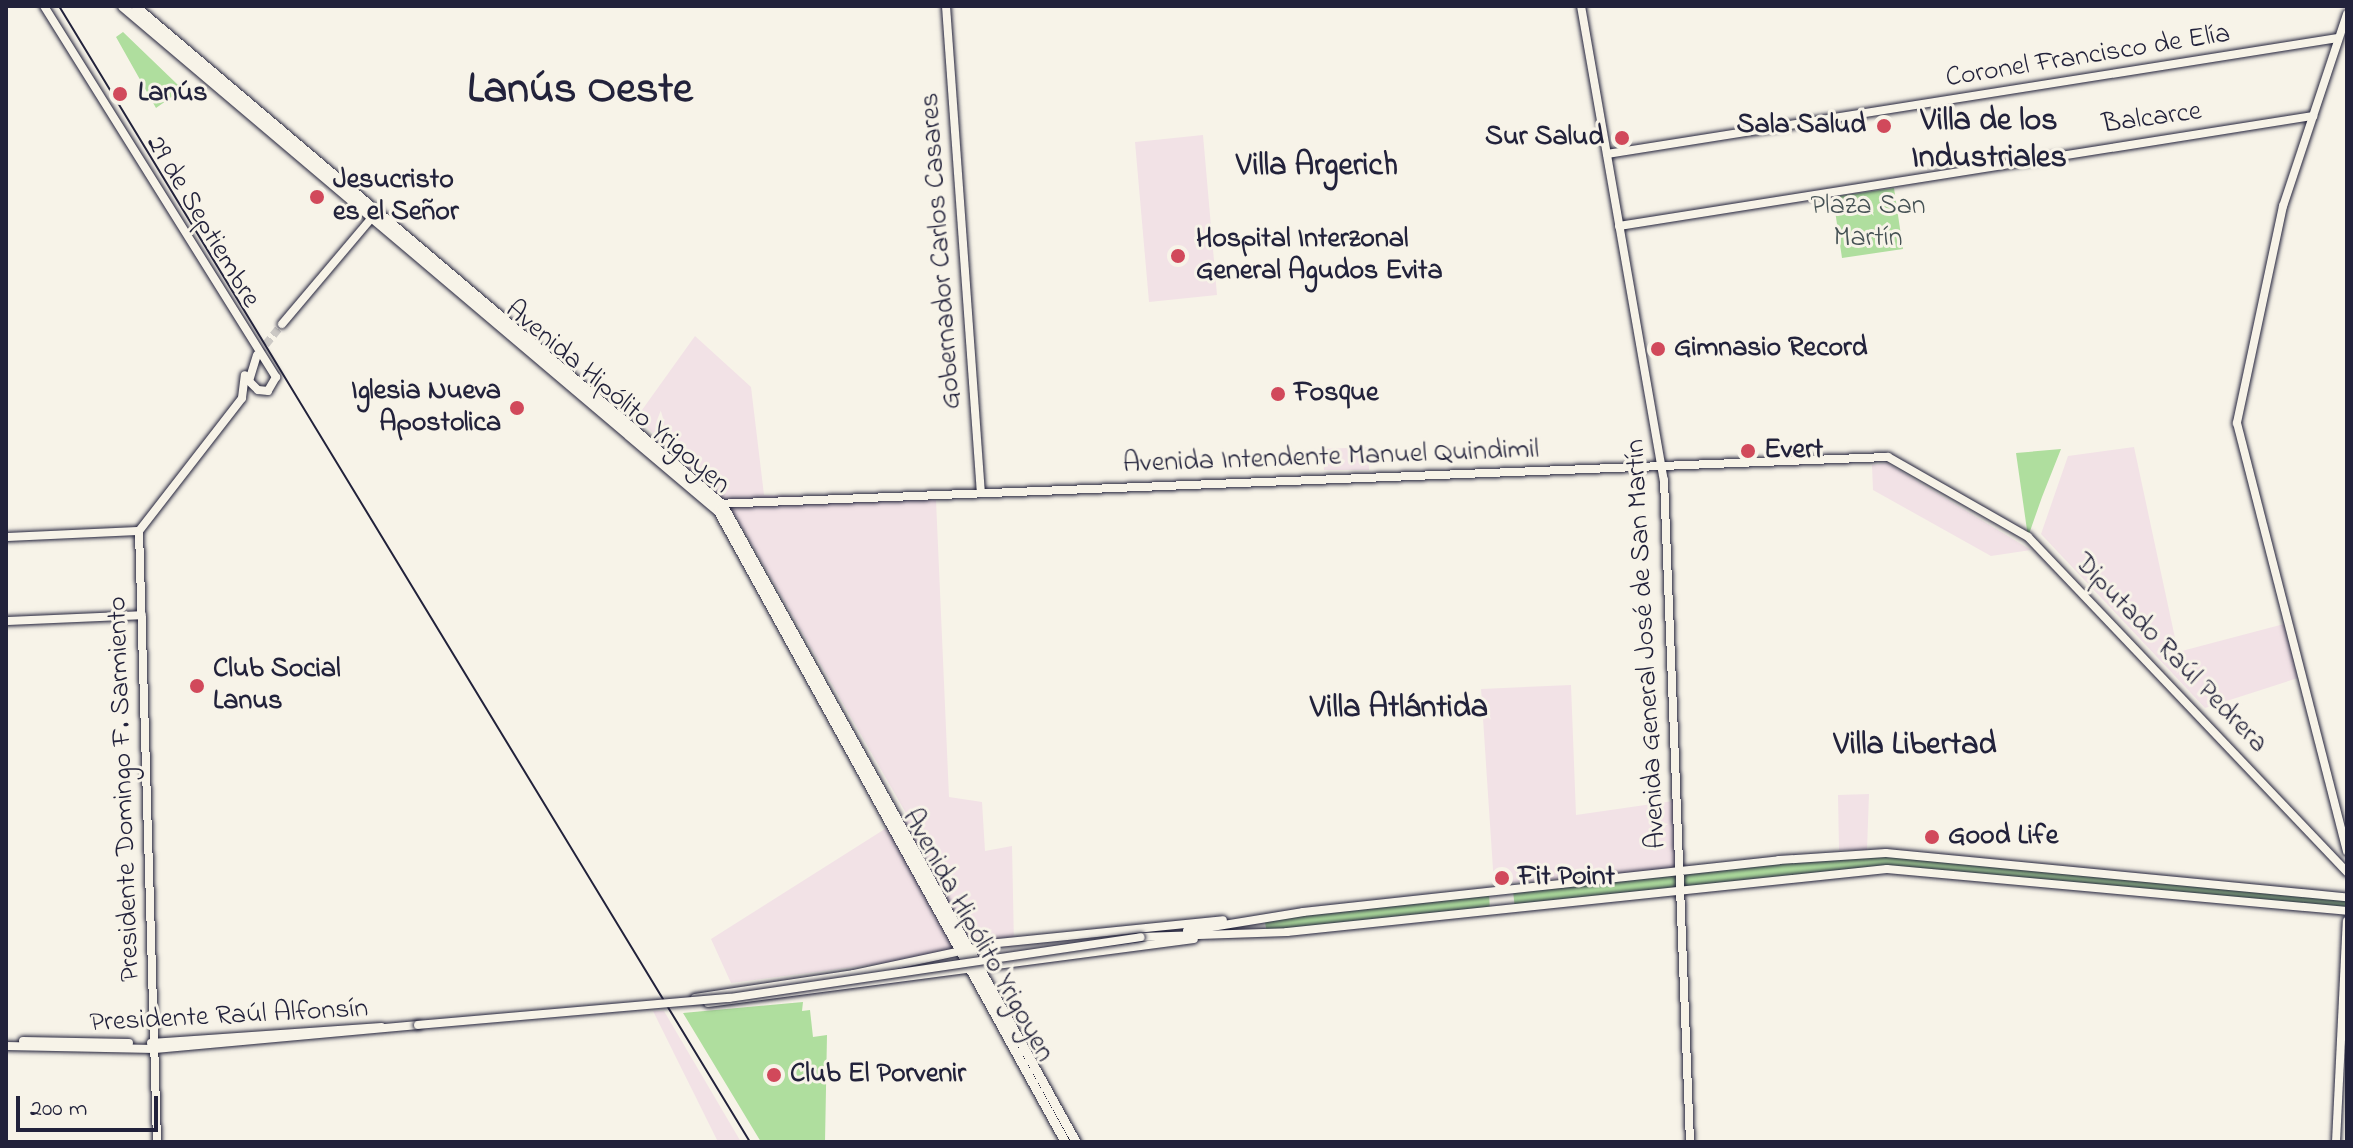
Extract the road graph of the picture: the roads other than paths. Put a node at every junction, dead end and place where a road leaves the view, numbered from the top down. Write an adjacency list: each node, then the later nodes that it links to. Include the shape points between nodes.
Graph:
1 (44, 6): 17 (main road, 29 de Septiembre, via 276,377 268,391 251,385 248,370 255,353 242,398)
2 (122, 6): 10 (main road, Avenida Hipólito Yrigoyen)
3 (135, 6): 10 (main road, Avenida Hipólito Yrigoyen)
4 (946, 6): 15 (main road, Gobernador Carlos Casares)
5 (1581, 6): 9 (main road, Avenida General José de San Martín)
6 (2347, 14): 7 (main road)
7 (2338, 38): 8 (main road); 9 (main road, Coronel Francisco de Elía)
8 (2313, 116): 11 (main road, Balcarce); 21 (main road, via 2265,275 2237,423)
9 (1607, 154): 11 (main road, Avenida General José de San Martín)
10 (374, 215): 12 (main road); 16 (main road, Avenida Hipólito Yrigoyen)
11 (1619, 226): 13 (main road, Avenida General José de San Martín)
12 (282, 324)
13 (1662, 466): 14 (main road, Avenida Intendente Manuel Quindimil, via 1883,457); 15 (main road, Avenida Intendente Manuel Quindimil); 23 (main road, Avenida General José de San Martín)
14 (1944, 489): 22 (main road, Diputado Raúl Pedrera, via 2028,537)
15 (981, 493): 16 (main road, Avenida Intendente Manuel Quindimil)
16 (717, 504): 31 (main road, Avenida Hipólito Yrigoyen)
17 (139, 531): 18 (main road); 19 (main road, Presidente Domingo F. Sarmiento)
18 (6, 537)
19 (142, 615): 20 (main road); 35 (main road, Presidente Domingo F. Sarmiento)
20 (6, 621)
21 (2347, 851)
22 (2347, 872)
23 (1682, 873): 24 (main road, Avenida General José de San Martín); 25 (main road, via 1886,853); 27 (main road)
24 (1682, 894): 26 (main road, via 1887,869); 30 (main road); 39 (main road, Avenida General José de San Martín)
25 (2347, 897)
26 (2347, 911)
27 (1243, 920): 29 (main road); 31 (main road)
28 (2347, 921): 40 (main road)
29 (1158, 935): 30 (main road); 33 (main road, bridge)
30 (1223, 935): 32 (main road)
31 (966, 950): 32 (main road, Avenida Hipólito Yrigoyen); 33 (main road, bridge)
32 (974, 966): 33 (main road, bridge, via 741,1003); 37 (main road, Avenida Hipólito Yrigoyen); 38 (main road, Avenida Hipólito Yrigoyen)
33 (675, 1002): 35 (main road, Presidente Raúl Alfonsín, bridge)
34 (6, 1043): 35 (main road, Presidente Raúl Alfonsín)
35 (154, 1046): 36 (main road, Presidente Domingo F. Sarmiento)
36 (157, 1142)
37 (1065, 1142)
38 (1076, 1142)
39 (1690, 1142)
40 (2336, 1142)

